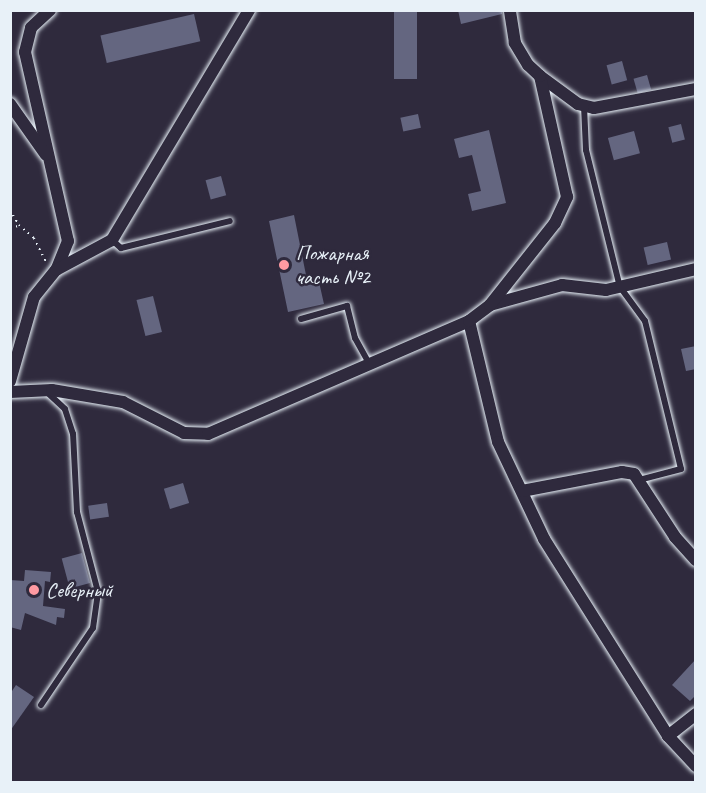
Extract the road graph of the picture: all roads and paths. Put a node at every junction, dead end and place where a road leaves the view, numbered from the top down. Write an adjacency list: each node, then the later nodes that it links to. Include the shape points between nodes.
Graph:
1 (50, 10): 8 (street, via 31,28 25,52)
2 (249, 10): 13 (street)
3 (510, 10): 4 (street, via 515,43)
4 (540, 76): 7 (street); 17 (street, via 567,197 555,223)
5 (696, 89): 7 (street, via 594,108)
6 (10, 104): 8 (street)
7 (584, 105): 16 (lane, via 586,150)
8 (51, 162): 15 (street, via 68,241)
9 (10, 210): 11 (path)
10 (230, 221): 13 (lane, via 121,248)
11 (19, 225): 12 (path); 15 (path, via 34,238)
12 (10, 228)
13 (112, 240): 15 (street)
14 (696, 269): 16 (street)
15 (52, 272): 21 (street, via 34,297)
16 (620, 286): 17 (street, via 606,290 562,285); 24 (lane, via 645,321 681,470)
17 (490, 305): 19 (street)
18 (301, 319): 20 (lane, via 347,306 355,338)
19 (469, 321): 20 (street); 25 (street, via 498,442)
20 (369, 363): 22 (street, via 208,434 184,433 123,402)
21 (10, 381)
22 (44, 389): 23 (street); 27 (lane, via 65,409 73,434 77,512 98,592 93,628)
23 (10, 392)
24 (639, 480): 25 (street, via 634,474 622,472); 26 (street, via 675,537)
25 (522, 491): 29 (street, via 544,539)
26 (696, 560)
27 (41, 705)
28 (696, 714): 29 (street)
29 (668, 736): 30 (street)
30 (696, 766)

